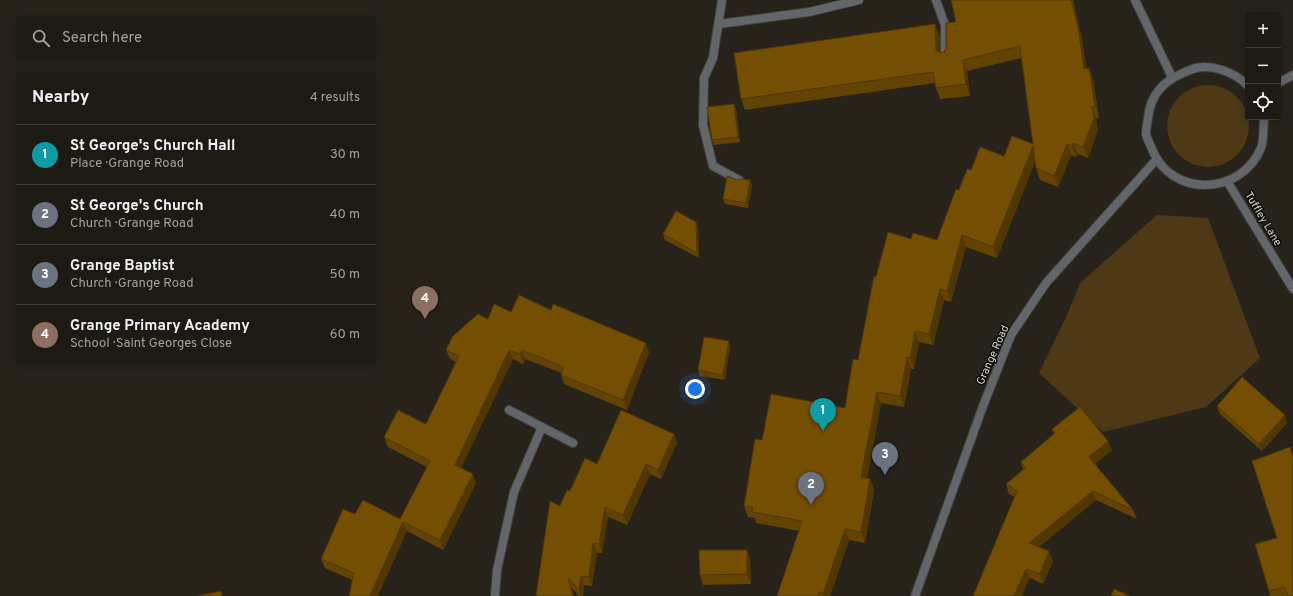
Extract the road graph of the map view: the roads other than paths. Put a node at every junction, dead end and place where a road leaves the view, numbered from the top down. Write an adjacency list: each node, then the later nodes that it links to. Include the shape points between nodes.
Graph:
1 (722, 0): 5 (street)
2 (859, 0): 5 (street, via 809,12)
3 (936, 0): 6 (street, via 945,25)
4 (1135, 0): 8 (street)
5 (719, 24): 13 (street, via 713,58 704,78 703,125 713,166)
6 (945, 59)
7 (1293, 75): 9 (street)
8 (1172, 77): 10 (street, via 1196,67 1221,69); 12 (street, via 1158,90 1148,108 1146,135)
9 (1281, 81)
10 (1246, 84)
11 (1264, 120): 14 (street, via 1261,148 1248,168)
12 (1156, 160): 14 (street, via 1176,178 1190,184 1204,186); 20 (street, Grange Road, via 1046,283 1011,335)
13 (739, 180)
14 (1228, 182): 15 (street, Tuffley Lane)
15 (1293, 289)
16 (510, 410): 17 (street)
17 (542, 427): 18 (street); 19 (street, via 514,492 497,570)
18 (573, 443)
19 (495, 596)
20 (915, 596)

